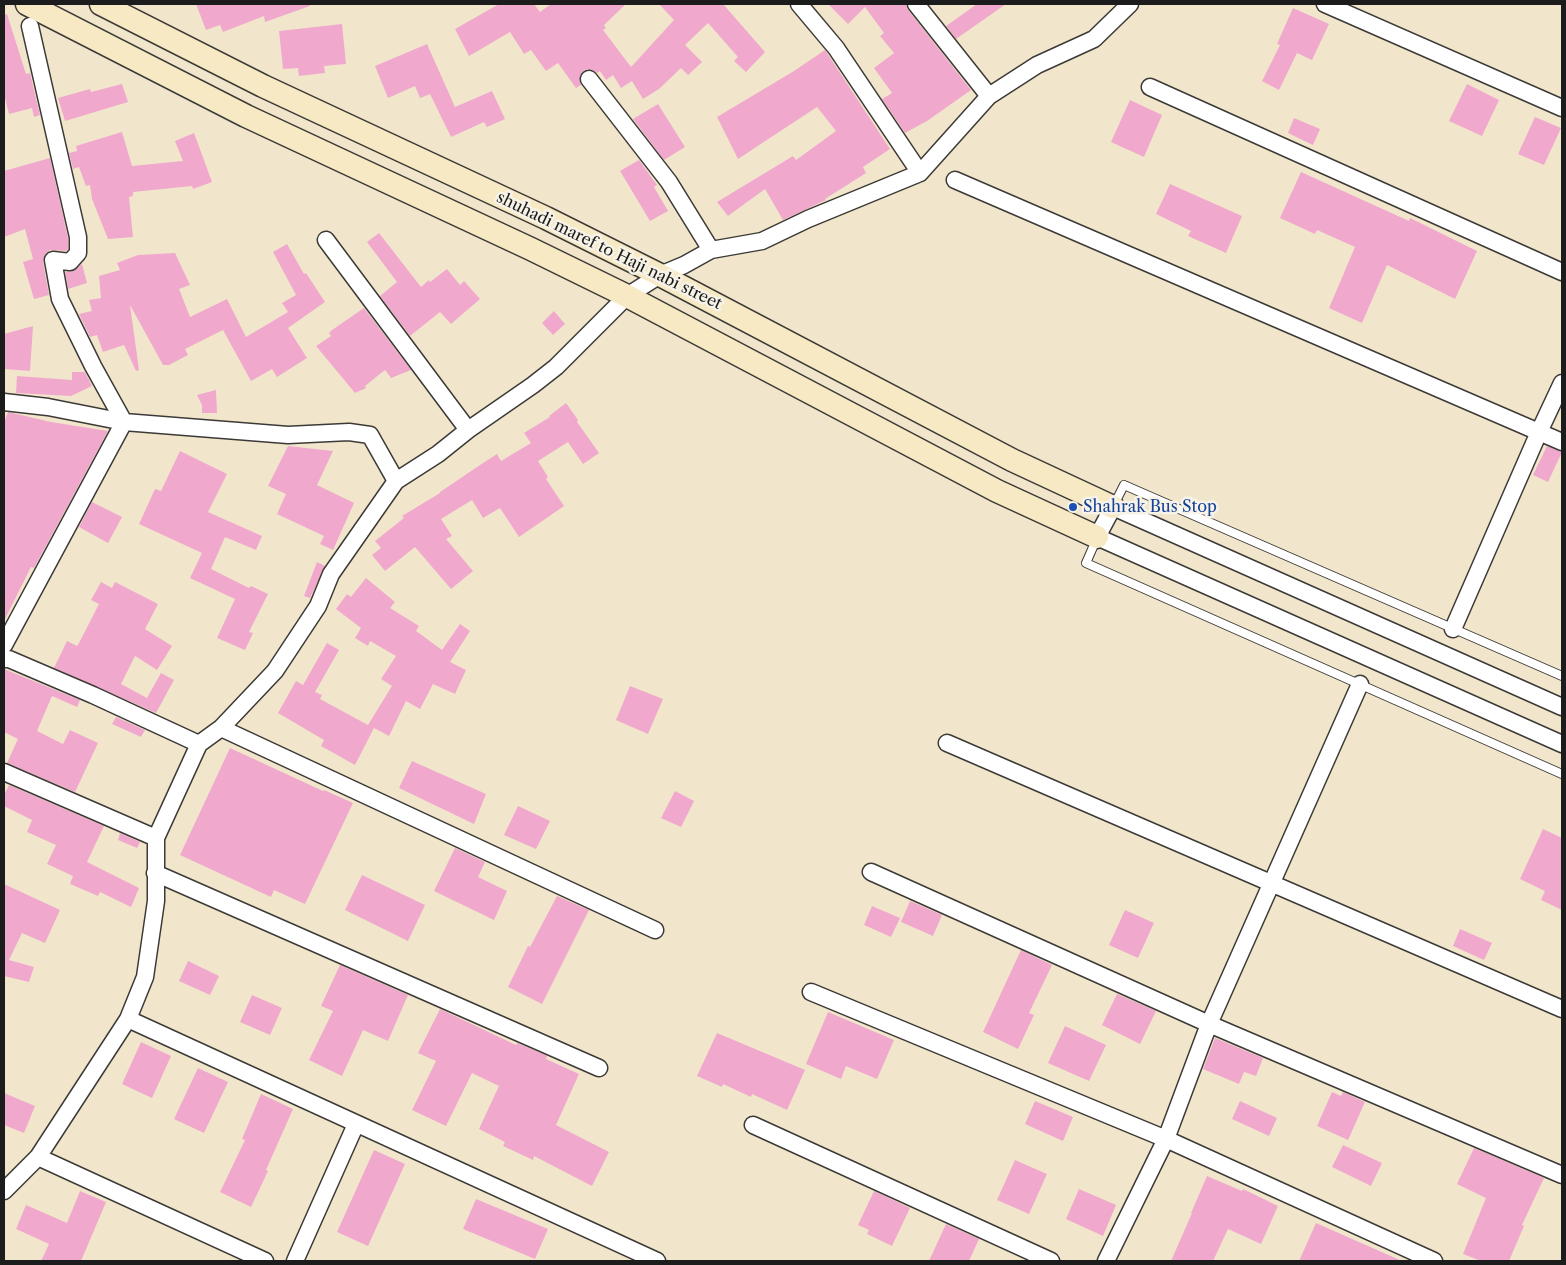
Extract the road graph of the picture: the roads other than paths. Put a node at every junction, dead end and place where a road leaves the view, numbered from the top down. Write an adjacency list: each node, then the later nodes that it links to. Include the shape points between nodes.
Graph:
1 (27, 4): 18 (main road, via 246,116)
2 (101, 4): 17 (main road, shuhadi maref to Haji nabi street, via 263,86)
3 (799, 4): 12 (street, via 836,48)
4 (916, 4): 10 (street)
5 (1130, 4): 10 (street, via 1094,39 1037,65)
6 (1325, 4): 11 (street)
7 (30, 26): 21 (street, via 78,237 78,253 70,262 53,260 60,299)
8 (589, 79): 15 (street, via 669,182)
9 (1150, 87): 16 (street)
10 (989, 96): 12 (street)
11 (1562, 108)
12 (920, 172): 15 (street, via 762,242)
13 (955, 180): 23 (street)
14 (326, 240): 22 (street)
15 (711, 250): 17 (street)
16 (1562, 272)
17 (660, 275): 18 (street); 26 (main road, shuhadi maref to Haji nabi street, via 1012,460)
18 (627, 296): 22 (street, via 556,367); 27 (main road, via 997,491)
19 (1562, 383): 23 (street)
20 (5, 404): 21 (street, via 48,407)
21 (124, 422): 25 (street, via 288,435 349,432 370,435); 29 (street)
22 (468, 430): 25 (street)
23 (1539, 432): 24 (street); 28 (street)
24 (1562, 442)
25 (396, 481): 34 (street, via 331,574 318,606 275,671)
26 (1113, 507): 27 (street); 28 (lane, via 1124,485); 33 (street)
27 (1097, 538): 32 (lane, via 1086,563); 37 (street)
28 (1453, 629): 31 (lane)
29 (4, 645)
30 (4, 659): 35 (street, via 93,695)
31 (1562, 676)
32 (1360, 684): 39 (lane); 43 (street)
33 (1562, 707)
34 (221, 728): 35 (street); 44 (street)
35 (199, 744): 40 (street)
36 (947, 744): 43 (street)
37 (1562, 744)
38 (4, 772): 40 (street)
39 (1562, 774)
40 (156, 838): 42 (street)
41 (871, 872): 48 (street)
42 (155, 874): 47 (street, via 156,901 145,977); 49 (street)
43 (1271, 884): 46 (street); 48 (street)
44 (656, 930)
45 (811, 992): 52 (street)
46 (1562, 1009)
47 (128, 1019): 50 (street); 53 (street)
48 (1210, 1024): 52 (street); 54 (street)
49 (600, 1068)
50 (356, 1124): 56 (street); 58 (street)
51 (753, 1125): 60 (street)
52 (1166, 1139): 61 (street); 62 (street)
53 (38, 1157): 55 (street); 57 (street)
54 (1562, 1175)
55 (4, 1191)
56 (622, 1253): 59 (street)
57 (264, 1261)
58 (296, 1261)
59 (657, 1261)
60 (1051, 1261)
61 (1106, 1261)
62 (1434, 1261)

